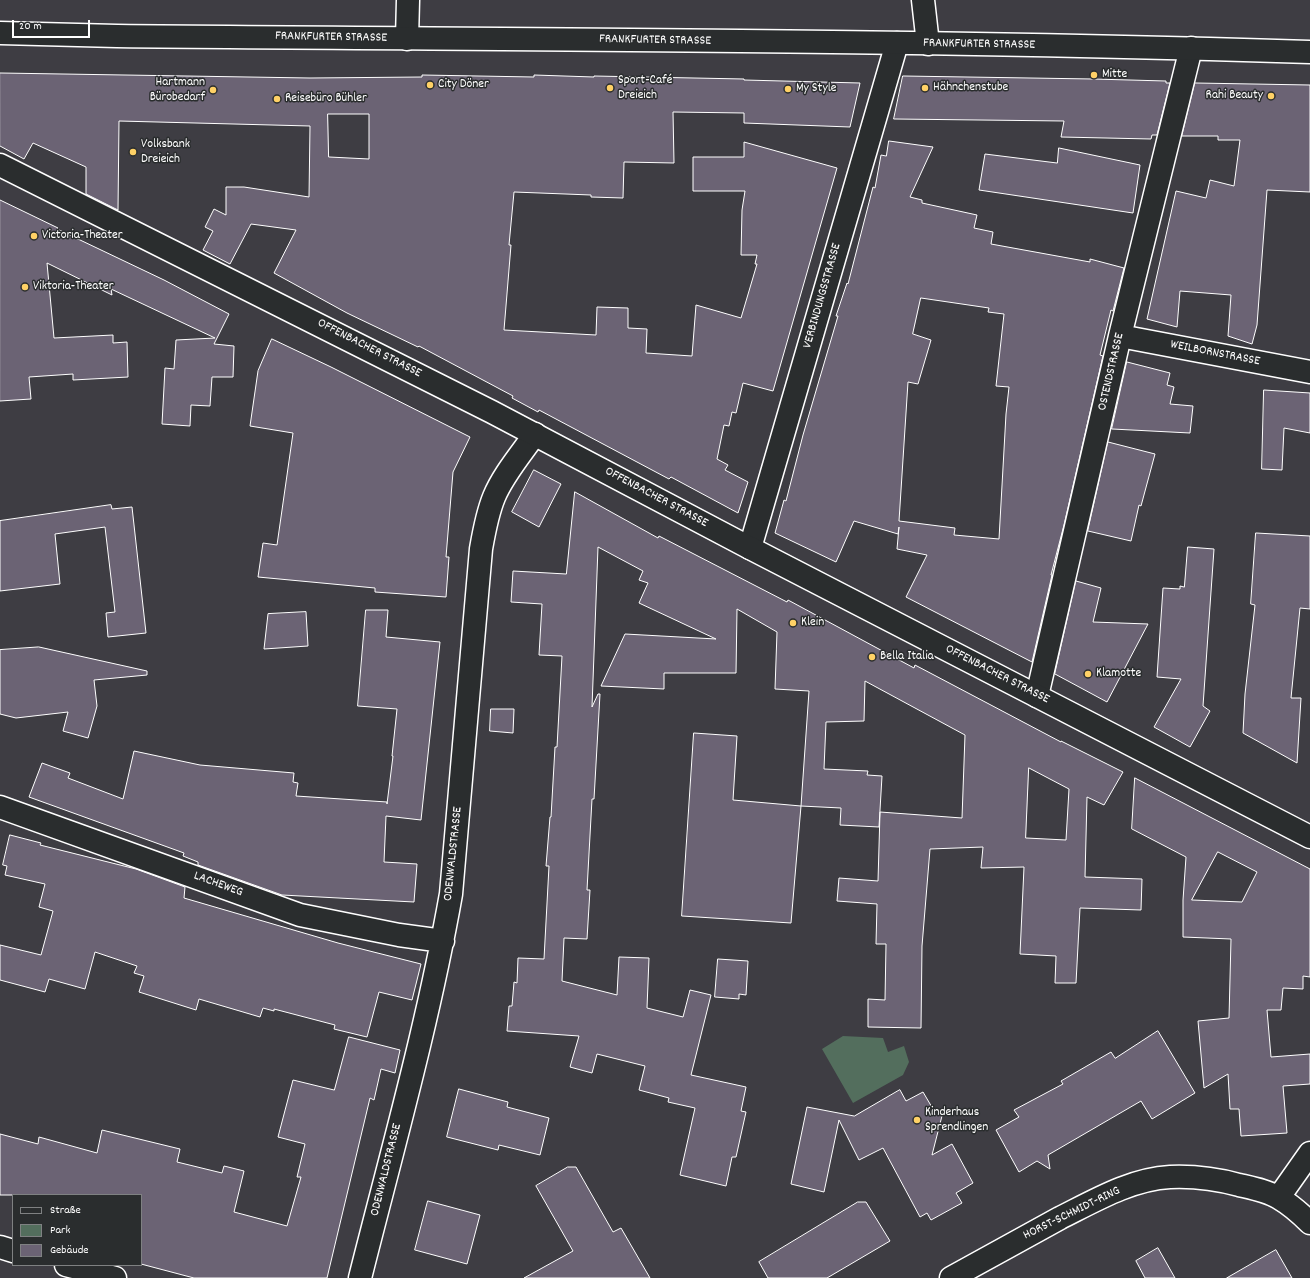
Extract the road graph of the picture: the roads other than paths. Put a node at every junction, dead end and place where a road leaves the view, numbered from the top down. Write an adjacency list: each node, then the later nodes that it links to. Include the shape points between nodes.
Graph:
1 (408, 0): 4 (street)
2 (923, 0): 6 (street)
3 (0, 33): 4 (street, FRANKFURTER STRASSE)
4 (407, 39): 5 (street, FRANKFURTER STRASSE)
5 (897, 43): 6 (street, FRANKFURTER STRASSE); 13 (street, VERBINDUNGSSTRASSE)
6 (928, 44): 7 (street, FRANKFURTER STRASSE)
7 (1191, 48): 8 (street, FRANKFURTER STRASSE); 10 (street, OSTENDSTRASSE)
8 (1310, 52)
9 (0, 165): 12 (street, OFFENBACHER STRASSE)
10 (1120, 336): 11 (street, WEILBORNSTRASSE); 14 (street, OSTENDSTRASSE)
11 (1310, 372)
12 (535, 434): 13 (street, OFFENBACHER STRASSE); 17 (street, ODENWALDSTRASSE, via 494,496 481,549 451,894)
13 (750, 548): 14 (street, OFFENBACHER STRASSE)
14 (1037, 696): 16 (street, OFFENBACHER STRASSE)
15 (0, 807): 17 (street, LACHEWEG, via 300,914 399,935)
16 (1310, 837)
17 (442, 941): 25 (street, ODENWALDSTRASSE)
18 (1310, 1153): 19 (street)
19 (1278, 1197): 20 (street, HORST-SCHMIDT-RING); 26 (street, HORST-SCHMIDT-RING, via 1236,1184 1203,1178 1169,1177 1144,1181 1101,1197)
20 (1310, 1223)
21 (0, 1247): 22 (street)
22 (12, 1251)
23 (70, 1266): 24 (street)
24 (115, 1278)
25 (360, 1278)
26 (951, 1278)

